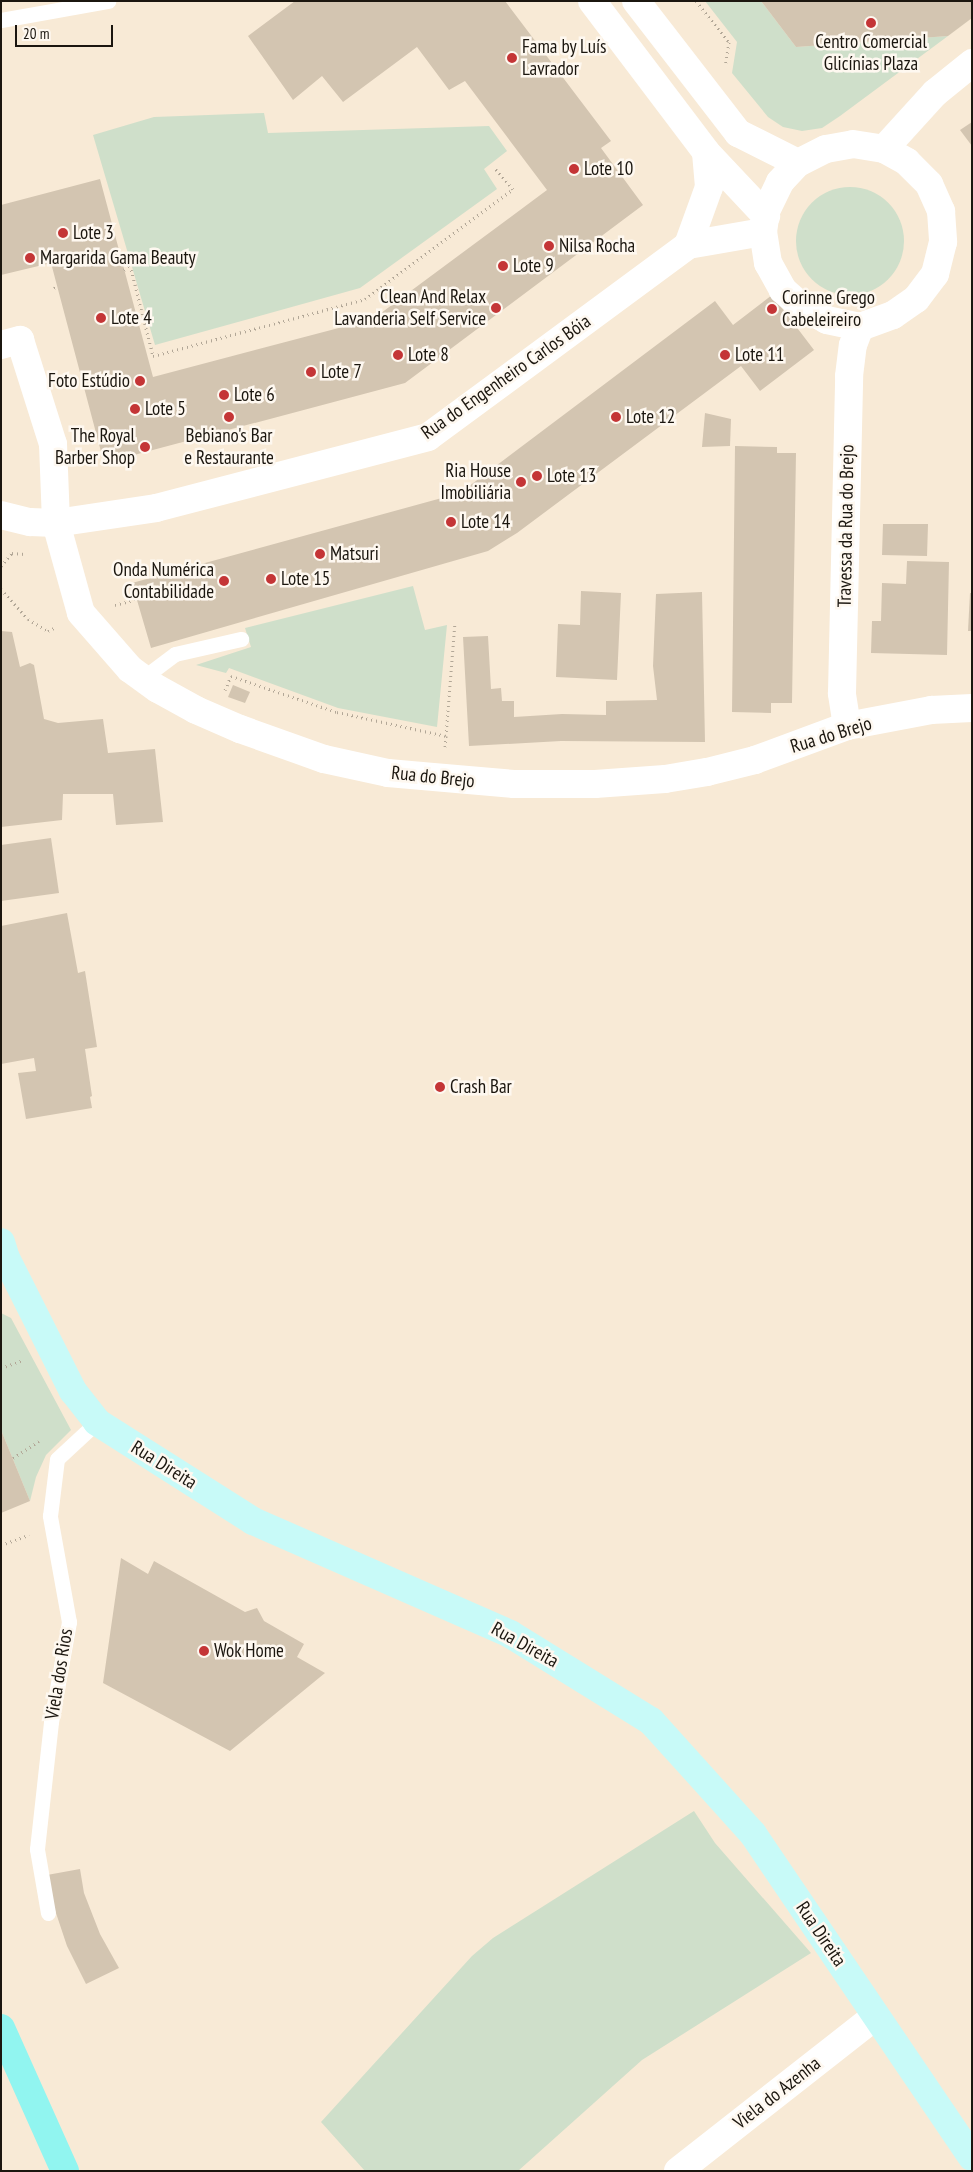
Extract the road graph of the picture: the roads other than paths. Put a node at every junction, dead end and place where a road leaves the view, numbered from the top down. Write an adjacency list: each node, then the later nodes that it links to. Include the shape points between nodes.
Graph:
1 (108, 1): 4 (lane)
2 (592, 1): 7 (street)
3 (636, 1): 8 (street, via 738,133)
4 (1, 20)
5 (972, 63): 6 (street, via 935,94)
6 (884, 149): 8 (street, via 853,144 826,149); 11 (street, via 907,162 929,184 941,211 943,242 935,274 916,299 893,315)
7 (706, 152): 9 (street); 10 (street, via 709,187)
8 (798, 163): 9 (street, via 780,182)
9 (765, 224): 10 (street, Rua do Engenheiro Carlos Bóia); 11 (street, via 768,263 783,290 800,306 827,320)
10 (688, 245): 14 (street, Rua do Engenheiro Carlos Bóia, via 428,437 156,508)
11 (860, 327): 18 (street, Travessa da Rua do Brejo, via 853,345 849,376 842,693)
12 (1, 345): 14 (street, Rua do Brejo, via 20,340 53,444)
13 (1, 515): 14 (street, via 30,522)
14 (56, 523): 16 (street, Rua do Brejo, via 81,613 130,669)
15 (241, 639): 16 (lane, via 175,654)
16 (143, 678): 18 (street, Rua do Brejo, via 196,710 324,759 388,773 504,784 595,784 690,775 755,760)
17 (972, 708): 18 (street, Rua do Brejo, via 931,710)
18 (847, 726)
19 (1, 1242): 20 (main road, Rua Direita, via 73,1391)
20 (97, 1422): 21 (lane, Viela dos Rios, via 57,1459 50,1516 68,1622 51,1722 37,1849); 22 (main road, Rua Direita, via 253,1521 510,1634 651,1721 753,1834)
21 (48, 1913)
22 (876, 2016): 24 (main road, Rua Direita); 26 (street, Viela do Azenha)
23 (1, 2028): 25 (main road)
24 (972, 2157)
25 (65, 2171)
26 (678, 2171)

